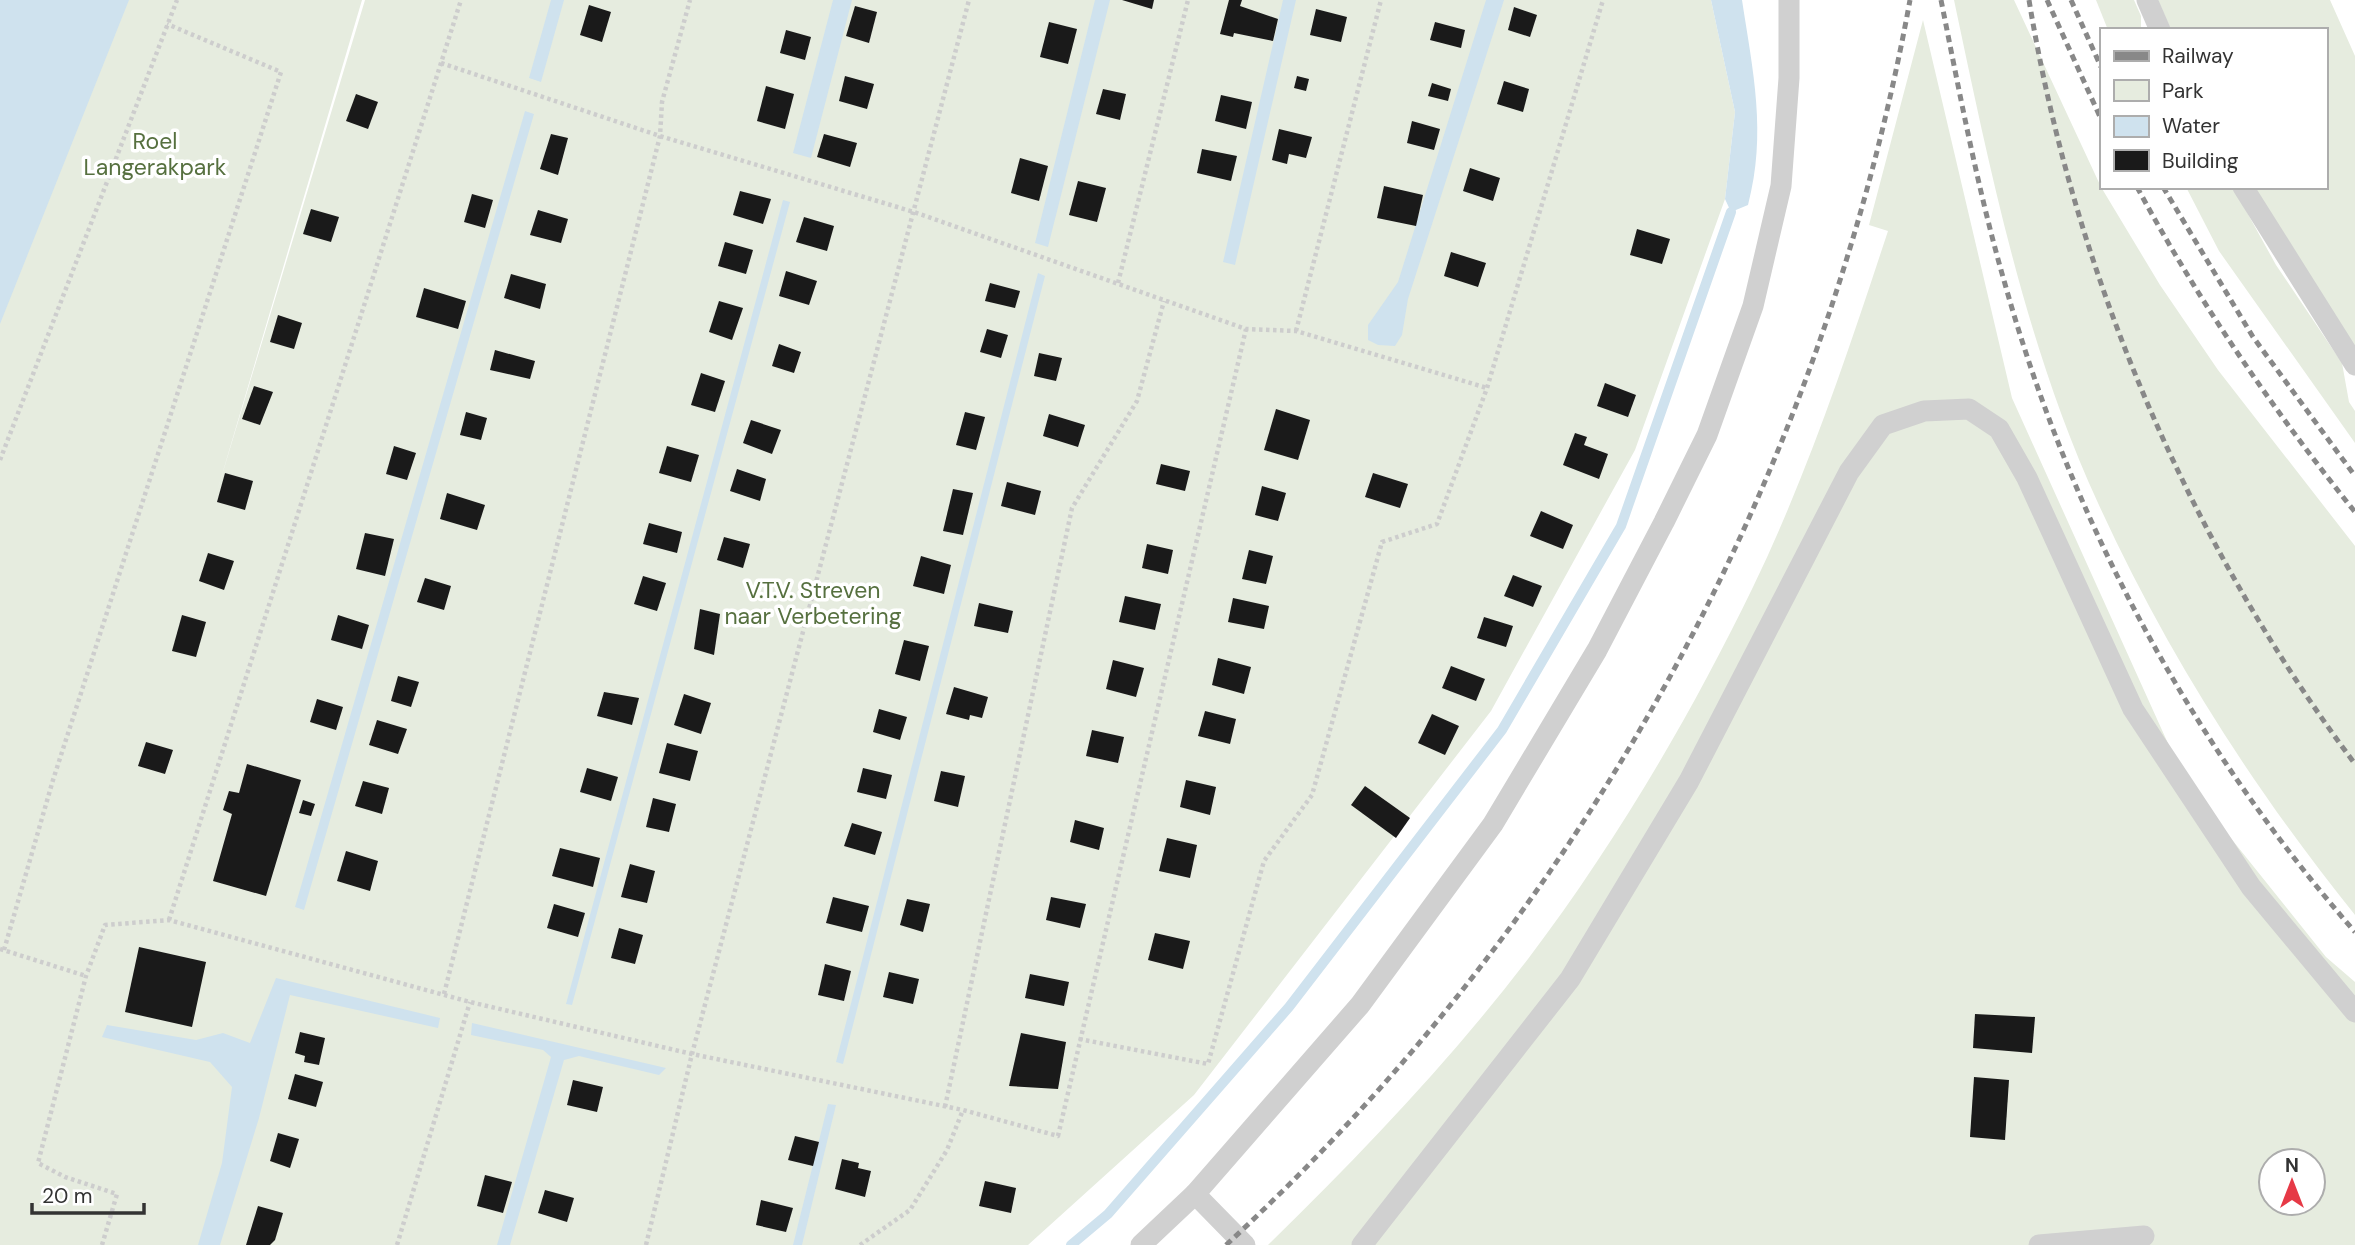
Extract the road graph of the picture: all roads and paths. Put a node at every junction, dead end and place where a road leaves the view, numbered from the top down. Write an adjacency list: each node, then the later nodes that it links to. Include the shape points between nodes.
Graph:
1 (177, 0): 10 (path)
2 (461, 0): 12 (path)
3 (690, 0): 13 (path, via 662,102)
4 (969, 0): 15 (path)
5 (1188, 0): 16 (path)
6 (1381, 0): 19 (path)
7 (1603, 0): 21 (path)
8 (1789, 0): 33 (lane, via 1781,186 1753,306 1707,435 1664,522 1597,650 1493,824 1360,1005)
9 (2147, 0): 11 (lane)
10 (167, 24): 22 (path); 24 (path, via 281,72)
11 (2159, 28)
12 (440, 63): 13 (path); 23 (path)
13 (660, 136): 15 (path); 26 (path)
14 (2244, 189): 20 (lane)
15 (914, 212): 16 (path); 30 (path)
16 (1118, 283): 17 (path)
17 (1164, 301): 18 (path); 31 (path, via 1137,401 1072,508)
18 (1247, 328): 19 (path); 29 (path)
19 (1296, 331): 21 (path)
20 (2355, 365)
21 (1487, 387): 29 (path, via 1437,524 1382,541 1312,795 1264,861 1208,1065)
22 (0, 460)
23 (169, 920): 25 (path, via 104,925); 26 (path)
24 (2, 950): 25 (path)
25 (86, 976): 35 (path, via 38,1163 117,1194)
26 (444, 994): 27 (path)
27 (470, 1002): 30 (path); 36 (path)
28 (2355, 1012): 41 (lane, via 2251,887 2133,709 2027,478 1999,429 1969,409 1924,411 1883,425 1849,472 1689,781 1570,979)
29 (1079, 1039): 32 (path, via 1058,1136)
30 (692, 1054): 31 (path); 37 (path)
31 (945, 1107): 32 (path)
32 (963, 1110): 38 (path, via 947,1150 910,1210)
33 (1195, 1194): 39 (lane); 40 (lane)
34 (2144, 1237): 42 (lane)
35 (102, 1245)
36 (397, 1245)
37 (646, 1245)
38 (860, 1245)
39 (1141, 1245)
40 (1245, 1245)
41 (1362, 1245)
42 (2039, 1245)

